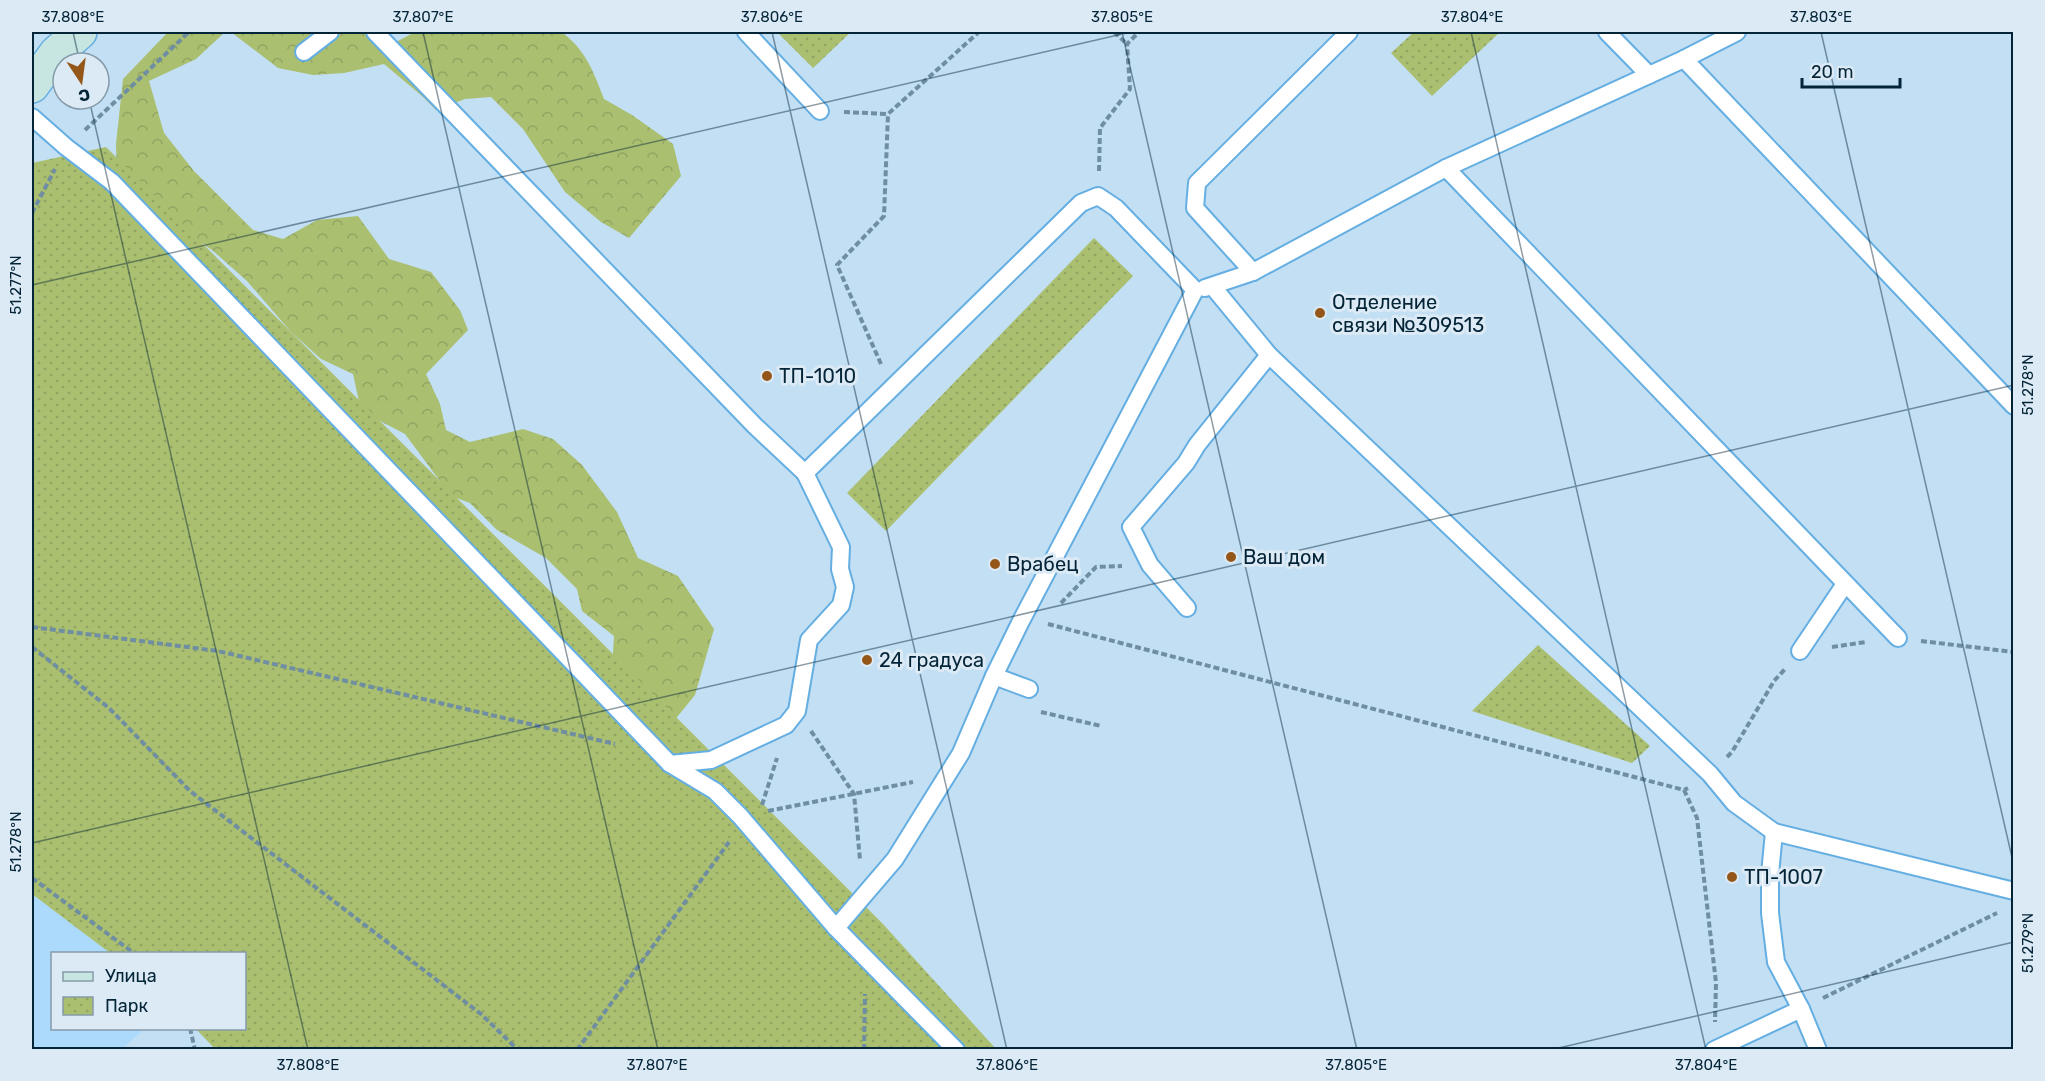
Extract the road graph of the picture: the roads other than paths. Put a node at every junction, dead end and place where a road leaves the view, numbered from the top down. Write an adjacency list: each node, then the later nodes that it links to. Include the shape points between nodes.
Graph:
1 (80, 32): 11 (main road, via 56,53)
2 (330, 32): 8 (lane)
3 (375, 32): 20 (lane)
4 (746, 32): 12 (lane)
5 (1350, 32): 15 (lane, via 1197,183 1195,208)
6 (1607, 32): 10 (lane)
7 (1737, 32): 9 (lane)
8 (304, 52)
9 (1684, 59): 10 (lane); 19 (lane)
10 (1649, 75): 14 (lane)
11 (32, 86)
12 (820, 111)
13 (32, 117): 27 (lane, via 112,182)
14 (1446, 168): 15 (lane); 21 (lane)
15 (1253, 272): 16 (lane)
16 (1213, 287): 17 (lane); 18 (lane)
17 (1195, 290): 20 (lane, via 1116,208 1098,196 1081,203); 25 (lane)
18 (1269, 355): 22 (lane, via 1131,527 1150,565); 28 (lane, via 1710,774 1734,803)
19 (2013, 406)
20 (805, 473): 27 (lane, via 841,547 840,569 845,587 841,605 809,640 796,711 786,725 711,760)
21 (1845, 584): 23 (lane); 24 (lane)
22 (1187, 608)
23 (1898, 638)
24 (1800, 651)
25 (994, 675): 26 (lane); 30 (lane, via 961,753 895,859)
26 (1029, 689)
27 (665, 759): 30 (lane, via 715,791)
28 (1774, 832): 29 (lane); 31 (lane, via 1770,913 1776,962)
29 (2013, 891)
30 (836, 928): 33 (lane)
31 (1801, 1009): 32 (lane); 34 (lane)
32 (1714, 1049)
33 (956, 1050)
34 (1818, 1050)

